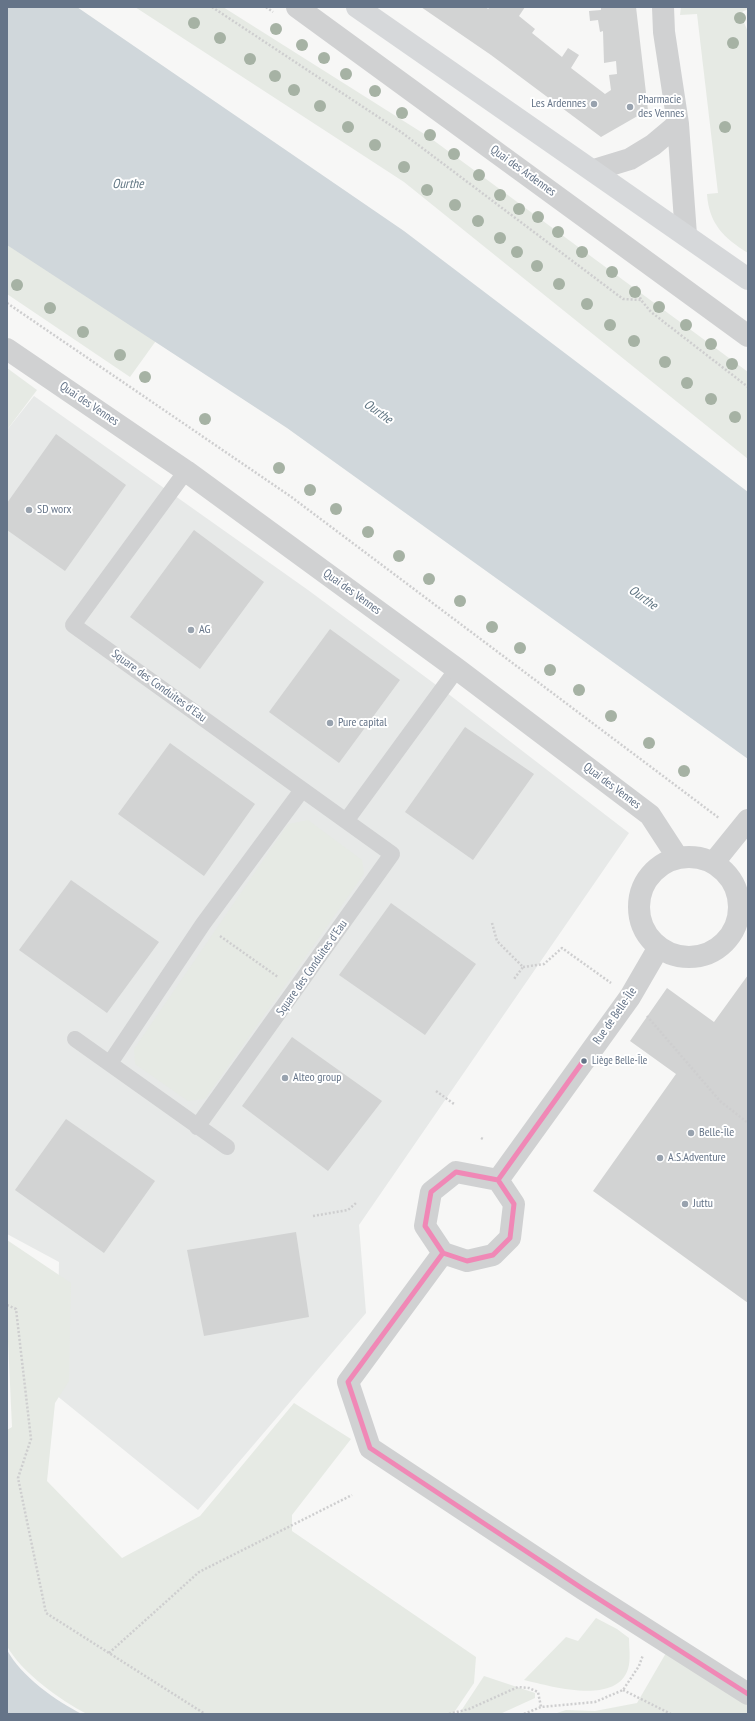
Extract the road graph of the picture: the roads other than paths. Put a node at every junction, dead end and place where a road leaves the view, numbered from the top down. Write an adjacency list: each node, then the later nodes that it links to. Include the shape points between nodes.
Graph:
1 (298, 7): 8 (street, Quai des Ardennes)
2 (357, 7): 5 (main road)
3 (663, 7): 4 (street, via 664,32)
4 (678, 124): 5 (street, via 653,145 630,159); 6 (street)
5 (594, 170): 6 (main road)
6 (686, 235): 7 (main road)
7 (748, 279)
8 (748, 336)
9 (7, 349): 10 (street, Quai des Vennes)
10 (186, 471): 11 (street, Quai des Vennes); 12 (lane, Square des Conduites d'Eau, via 73,625)
11 (457, 669): 13 (lane); 15 (street, Quai des Vennes, via 650,815)
12 (302, 790): 13 (lane, Square des Conduites d'Eau); 20 (lane, via 203,924)
13 (346, 821): 21 (lane, Square des Conduites d'Eau, via 392,854)
14 (744, 826): 16 (street)
15 (678, 858): 16 (street, via 697,856); 18 (street, via 662,866 646,880 639,902 641,923)
16 (714, 862): 17 (street, via 724,869)
17 (744, 906): 18 (street, via 729,938 716,950 704,955 686,957)
18 (659, 947): 23 (street, Rue de Belle-Île, via 630,997)
19 (75, 1039): 20 (lane)
20 (110, 1063): 21 (lane)
21 (197, 1127): 22 (lane)
22 (227, 1147)
23 (498, 1180): 24 (street, via 514,1204 510,1238 494,1255 467,1261); 24 (street, via 456,1172 431,1192 425,1226)
24 (443, 1252): 25 (street, via 348,1382 370,1448 652,1634)
25 (748, 1694)

